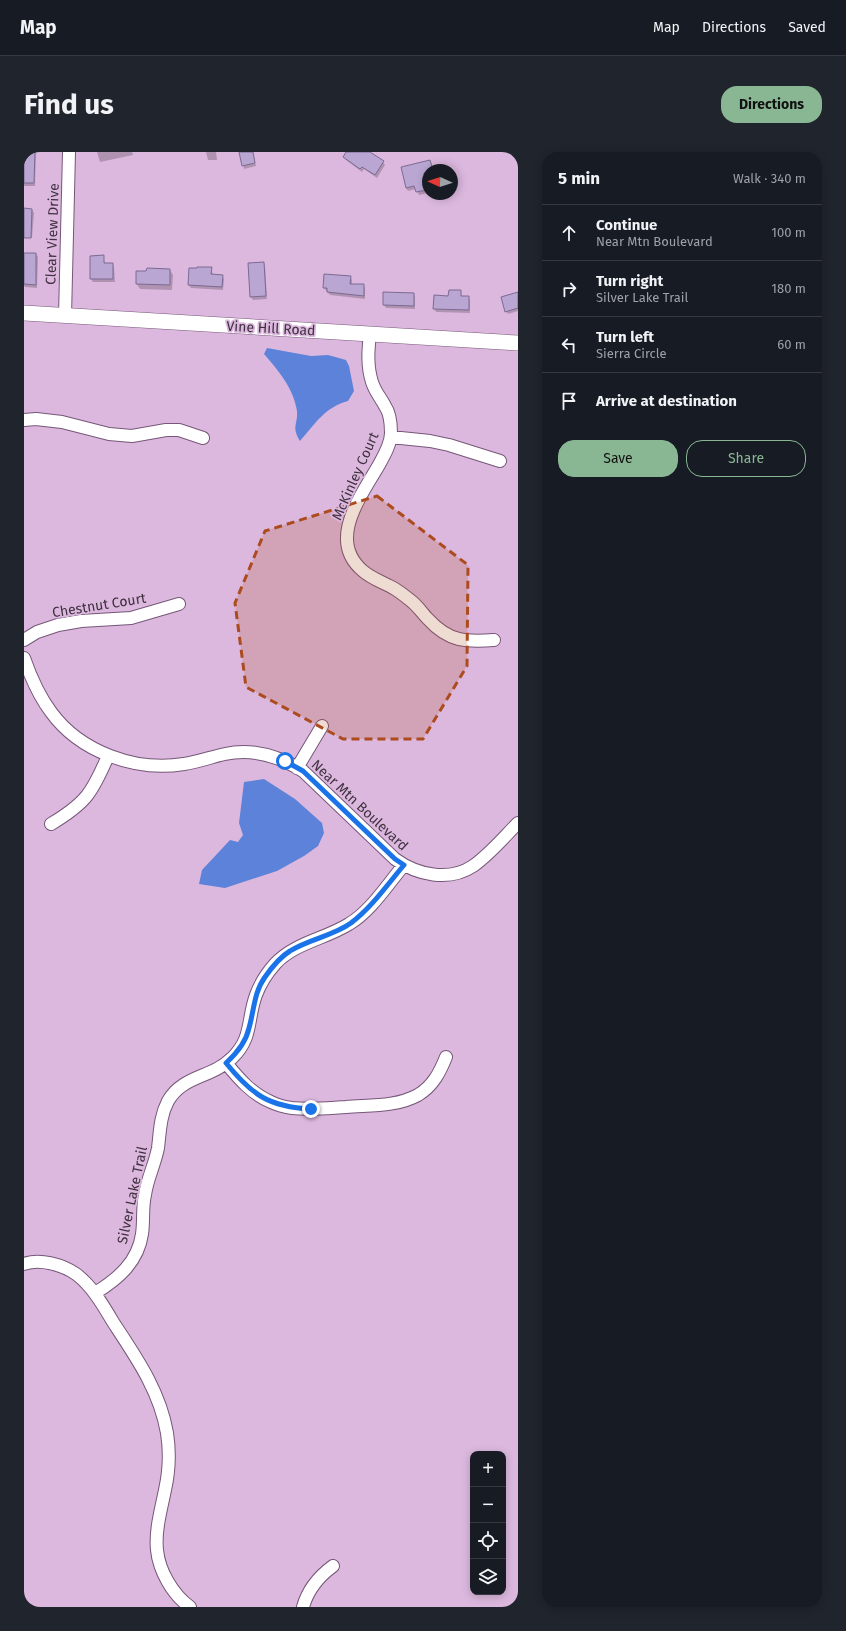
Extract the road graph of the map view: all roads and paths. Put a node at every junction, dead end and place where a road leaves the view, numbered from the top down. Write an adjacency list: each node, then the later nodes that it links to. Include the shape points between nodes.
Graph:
1 (69, 152): 3 (street, Clear View Drive)
2 (24, 313): 3 (street, Vine Hill Road)
3 (65, 316): 4 (street, Vine Hill Road)
4 (370, 334): 5 (street, Vine Hill Road); 7 (street, McKinley Court, via 368,354 372,383 386,406)
5 (518, 343)
6 (24, 420): 8 (street, via 62,422 109,434 132,436 179,430)
7 (391, 437): 9 (street, via 449,445); 12 (street, McKinley Court, via 384,456 348,525 346,538 354,562 364,572 413,602 437,629 449,636 462,640)
8 (203, 438)
9 (500, 461)
10 (180, 604): 11 (street, Chestnut Court, via 131,618 58,625 37,632)
11 (24, 640)
12 (494, 640)
13 (24, 658): 15 (street, Near Mtn Boulevard, via 39,693 52,714 89,746)
14 (322, 726): 16 (street)
15 (108, 756): 16 (street, Near Mtn Boulevard, via 134,764 158,766 183,764 226,753 246,752 266,754); 18 (street, via 92,791 82,803)
16 (297, 768): 19 (street, Near Mtn Boulevard)
17 (518, 823): 19 (street, Near Mtn Boulevard, via 472,867 441,875 425,874)
18 (51, 824)
19 (404, 865): 21 (street, Silver Lake Trail, via 368,908 350,924 290,951 275,963 264,978 256,996 249,1030 242,1045)
20 (446, 1057): 21 (street, via 440,1072 431,1084 405,1101 311,1109 290,1108 254,1093)
21 (226, 1063): 23 (street, Silver Lake Trail, via 220,1068 191,1079 178,1088 168,1101 162,1115 158,1150 144,1195 142,1236 126,1268 114,1281)
22 (24, 1264): 23 (street, via 46,1262 60,1266 76,1274)
23 (95, 1293): 25 (street, via 153,1386 162,1411 169,1462 156,1532 157,1551 162,1570 172,1587)
24 (333, 1566): 26 (street, via 312,1586)
25 (190, 1607)
26 (303, 1607)

